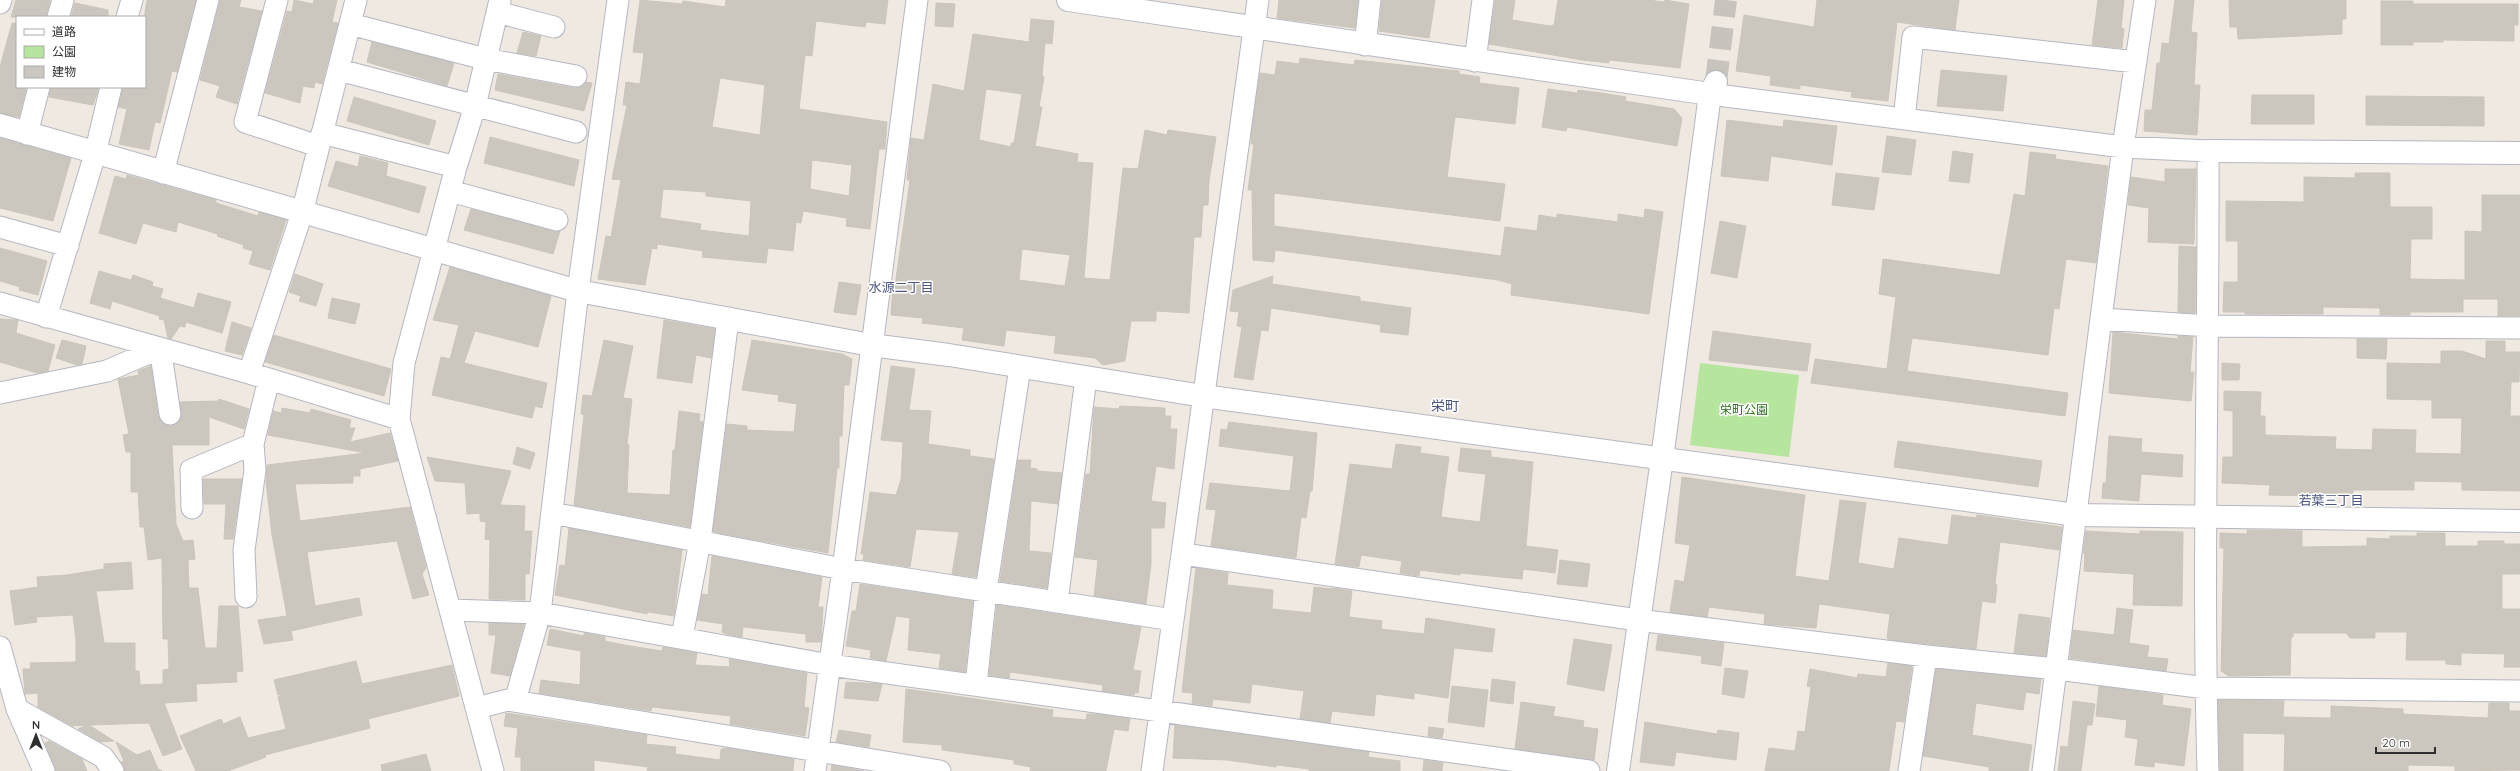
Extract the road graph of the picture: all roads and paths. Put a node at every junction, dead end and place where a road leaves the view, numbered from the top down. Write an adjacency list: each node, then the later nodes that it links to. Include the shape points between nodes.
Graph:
1 (1, 0): 14 (street)
2 (62, 0): 17 (street)
3 (132, 0): 18 (street)
4 (208, 0): 42 (street)
5 (277, 0): 36 (street, via 245,122)
6 (356, 0): 19 (street)
7 (618, 0): 49 (street)
8 (917, 0): 56 (street)
9 (1068, 0): 15 (street)
10 (1258, 0): 21 (street)
11 (1370, 0): 22 (street)
12 (1483, 0): 24 (street)
13 (2145, 0): 25 (street)
14 (0, 3)
15 (1135, 5): 21 (street)
16 (499, 6): 20 (street); 23 (street)
17 (58, 16)
18 (127, 16)
19 (350, 24): 23 (street); 26 (street)
20 (554, 27)
21 (1254, 29): 22 (street); 62 (street)
22 (1365, 45): 24 (street)
23 (484, 59): 27 (street); 31 (street)
24 (1475, 60): 30 (street)
25 (2136, 62): 32 (street, via 1913,37); 37 (street)
26 (339, 70): 31 (street); 36 (street)
27 (576, 76)
28 (39, 88): 35 (street)
29 (111, 88): 39 (street)
30 (1713, 88): 32 (street); 66 (street)
31 (475, 106): 34 (street); 41 (street)
32 (1904, 119): 37 (street)
33 (0, 125): 35 (street)
34 (576, 132)
35 (27, 134): 39 (street)
36 (320, 139): 41 (street); 44 (street)
37 (2123, 147): 38 (street); 53 (street)
38 (2208, 151): 40 (street); 54 (street)
39 (95, 154): 42 (street); 47 (street)
40 (2520, 154)
41 (456, 167): 43 (street)
42 (163, 173): 44 (street)
43 (450, 191): 45 (street); 48 (street)
44 (302, 213): 48 (street); 59 (street)
45 (557, 220)
46 (0, 227): 47 (street)
47 (68, 246): 51 (street)
48 (435, 248): 49 (street); 64 (street, via 404,363)
49 (578, 291): 52 (street); 68 (street)
50 (0, 303): 51 (street)
51 (46, 317): 57 (street)
52 (728, 319): 56 (street); 72 (street)
53 (2102, 319): 54 (street); 69 (street)
54 (2209, 326): 55 (street); 70 (street)
55 (2520, 328)
56 (871, 345): 58 (street); 74 (street)
57 (160, 348): 59 (street); 61 (street, via 107,372); 63 (street)
58 (1020, 367): 60 (street); 75 (street)
59 (259, 376): 64 (street); 65 (street)
60 (1086, 378): 62 (street); 77 (street)
61 (0, 393)
62 (1203, 396): 66 (street); 73 (street)
63 (170, 414)
64 (399, 419): 78 (street)
65 (253, 444): 67 (street, via 191,470); 76 (street, via 255,470 244,550)
66 (1662, 459): 69 (street); 81 (street)
67 (192, 508)
68 (552, 513): 72 (street); 79 (street)
69 (2076, 515): 70 (street); 87 (street)
70 (2204, 517): 71 (street); 89 (street)
71 (2520, 521)
72 (700, 541): 74 (street); 82 (street)
73 (1183, 554): 80 (street); 81 (street)
74 (844, 569): 75 (street); 85 (street)
75 (986, 592): 77 (street); 88 (street)
76 (246, 597)
77 (1058, 602): 80 (street)
78 (451, 610): 79 (street); 92 (street)
79 (540, 613): 82 (street); 91 (street)
80 (1174, 620): 94 (street)
81 (1638, 620): 84 (street); 103 (street)
82 (682, 637): 85 (street)
83 (0, 647): 86 (street)
84 (1926, 656): 87 (street); 104 (street)
85 (830, 665): 88 (street); 95 (street)
86 (2, 667): 93 (street, via 13,691)
87 (2057, 669): 89 (street); 105 (street)
88 (976, 685): 94 (street)
89 (2206, 688): 90 (street); 106 (street)
90 (2520, 691)
91 (515, 701): 92 (street, via 508,700); 95 (street)
92 (477, 708): 98 (street)
93 (17, 709): 96 (street); 97 (street, via 103,758)
94 (1160, 711): 101 (street); 102 (street)
95 (818, 750): 99 (street); 100 (street)
96 (44, 771)
97 (113, 771)
98 (494, 771)
99 (815, 771)
100 (940, 771)
101 (1152, 771)
102 (1590, 771)
103 (1618, 771)
104 (1909, 771)
105 (2043, 771)
106 (2208, 771)

